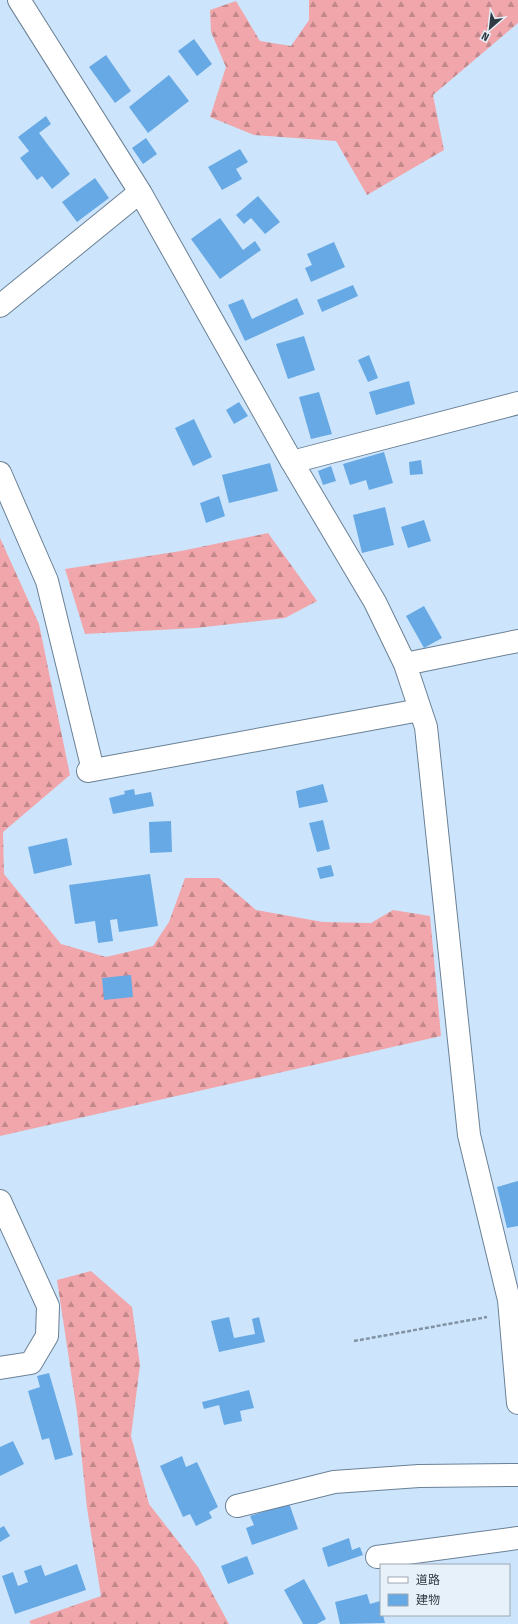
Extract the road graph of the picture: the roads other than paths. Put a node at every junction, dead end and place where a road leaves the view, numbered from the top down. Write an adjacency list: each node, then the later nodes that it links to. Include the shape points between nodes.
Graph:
1 (20, 0): 2 (street)
2 (140, 192): 3 (street); 5 (street)
3 (0, 306)
4 (518, 403): 5 (street)
5 (292, 462): 8 (street, via 375,602)
6 (0, 473): 9 (street, via 47,581 91,771)
7 (518, 641): 8 (street)
8 (406, 664): 9 (street)
9 (420, 710): 12 (street, via 426,727 469,1135 509,1300)
10 (0, 1201): 11 (street, via 48,1306 47,1336 32,1363)
11 (0, 1368)
12 (518, 1403)
13 (518, 1476): 14 (street, via 419,1476 334,1482)
14 (237, 1506)
15 (518, 1538): 16 (street)
16 (377, 1557)

